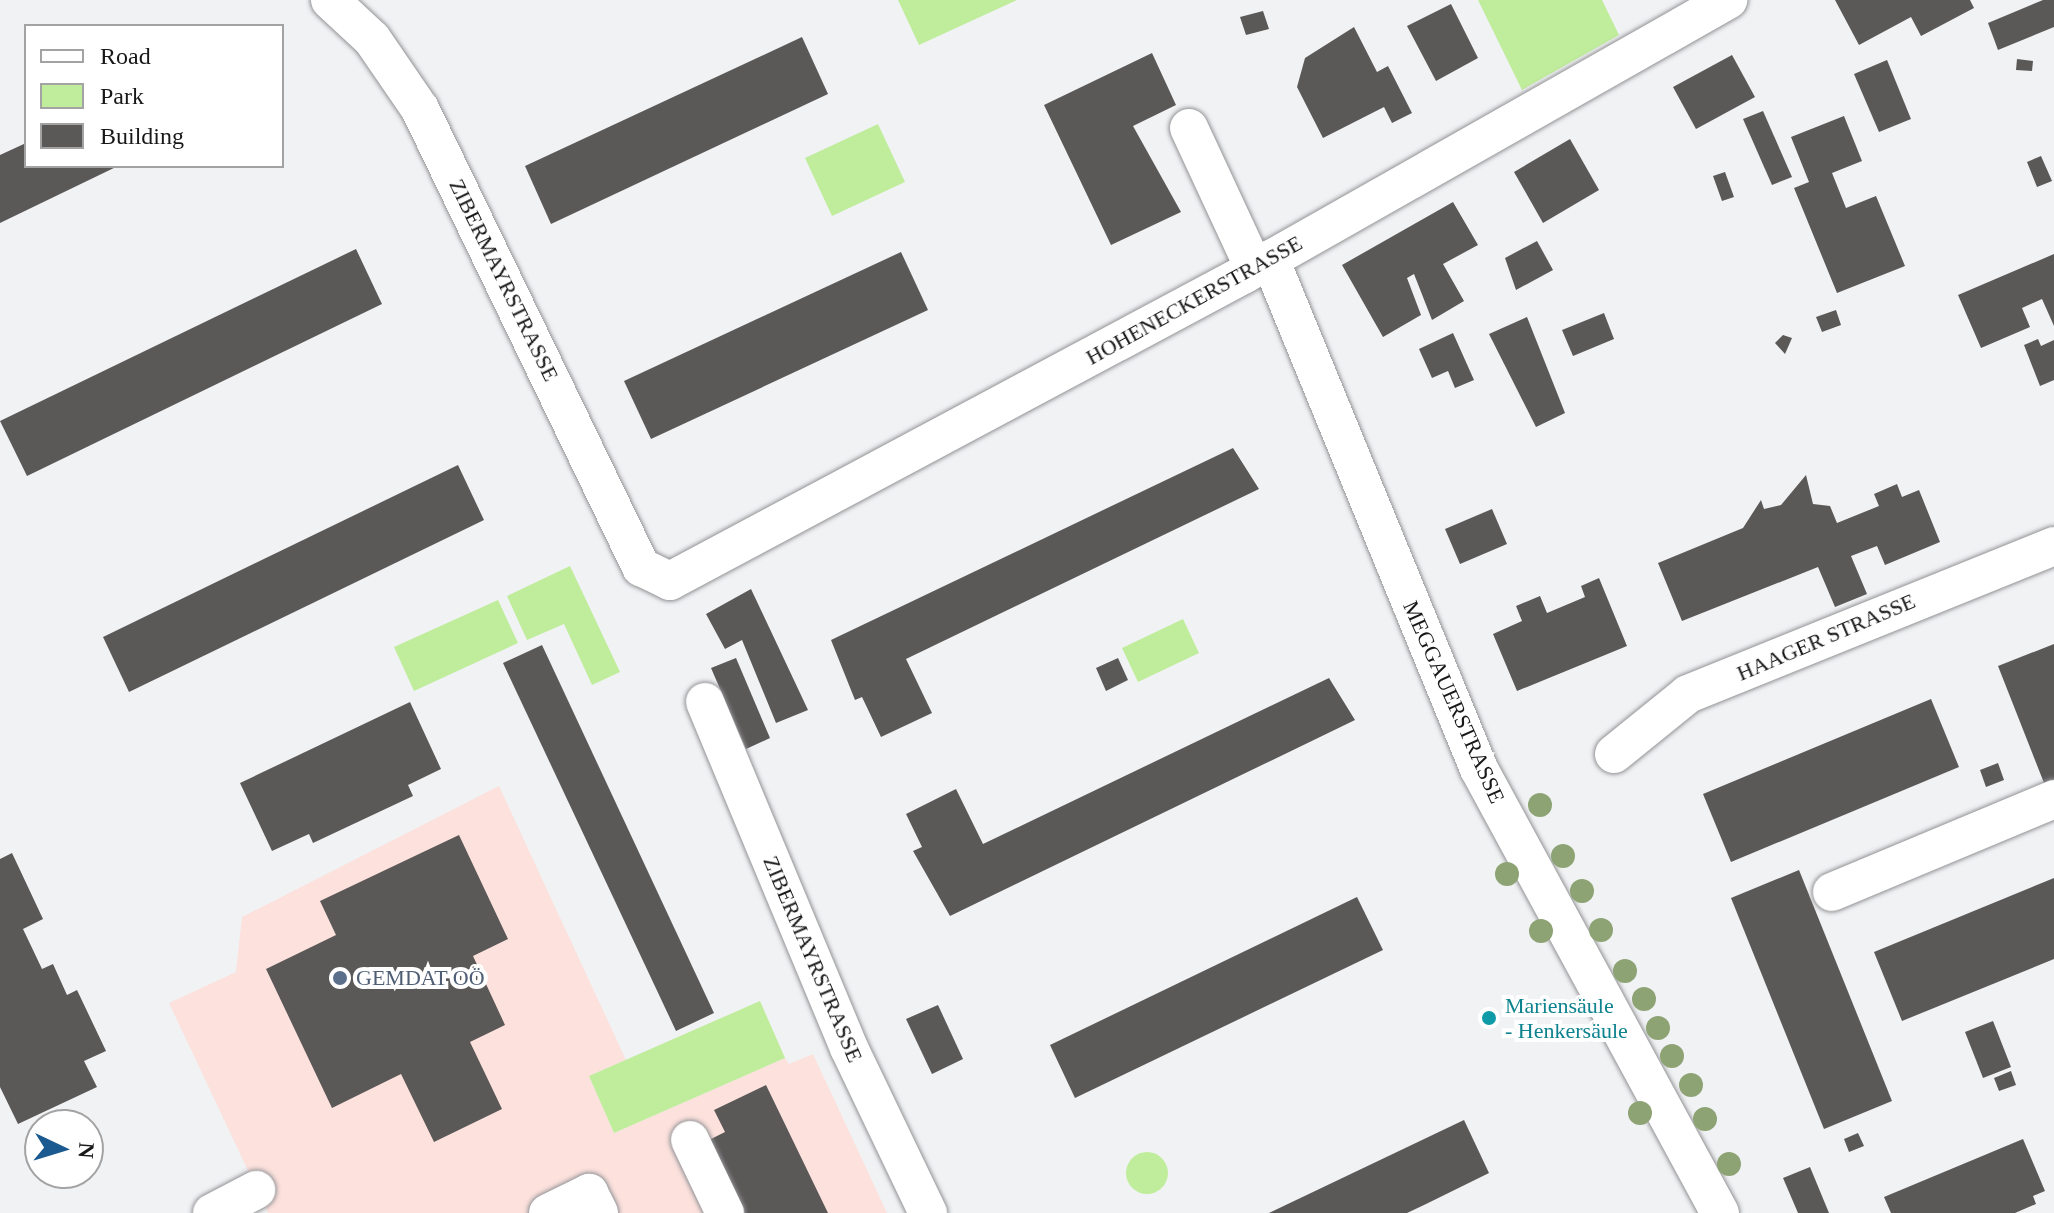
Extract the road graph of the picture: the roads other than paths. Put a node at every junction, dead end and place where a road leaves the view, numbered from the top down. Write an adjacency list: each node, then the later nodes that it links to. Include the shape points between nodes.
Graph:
1 (330, 0): 6 (street, ZIBERMAYRSTRASSE, via 372,39 420,109 641,567)
2 (1728, 0): 4 (street, HOHENECKERSTRASSE)
3 (1189, 128): 4 (street, MEGGAUERSTRASSE)
4 (1262, 264): 6 (street, HOHENECKERSTRASSE, via 686,578); 18 (street, MEGGAUERSTRASSE, via 1479,769)
5 (2054, 546): 8 (street, HAAGER STRASSE, via 1688,694)
6 (653, 577)
7 (705, 702): 17 (street, ZIBERMAYRSTRASSE, via 849,1048)
8 (1614, 754)
9 (2054, 799): 10 (street)
10 (1832, 892)
11 (690, 1140): 16 (street)
12 (256, 1190): 13 (street)
13 (212, 1213)
14 (548, 1213): 15 (street, via 589,1193)
15 (599, 1213)
16 (725, 1213)
17 (928, 1213)
18 (1720, 1213)

